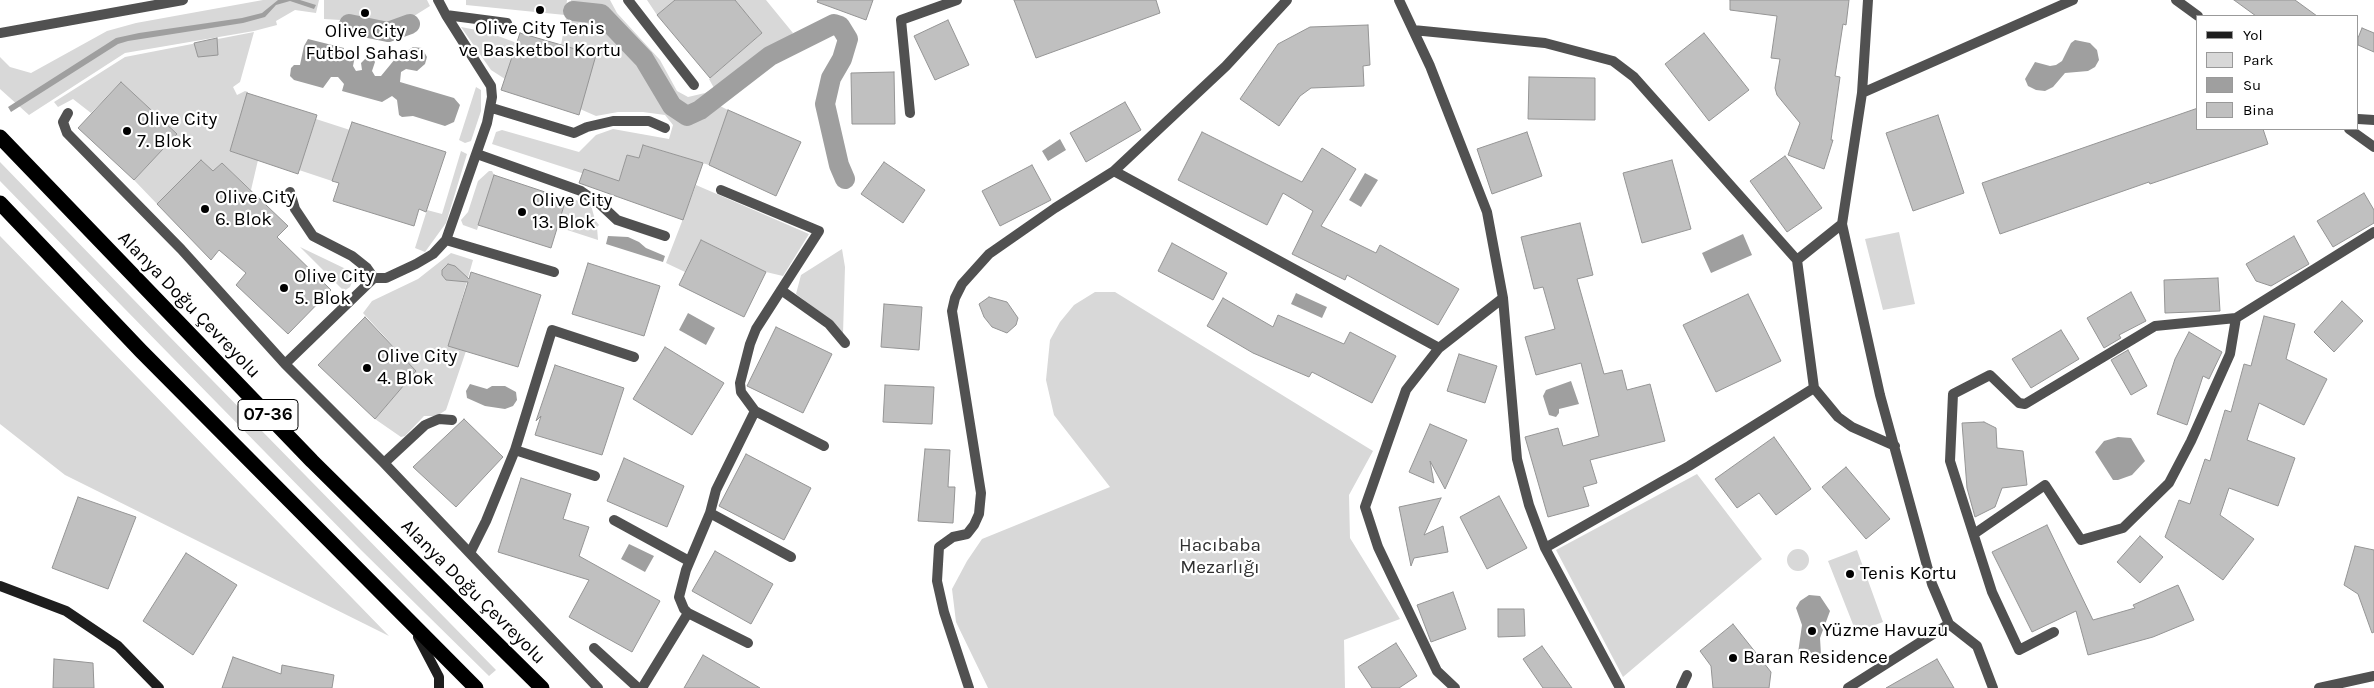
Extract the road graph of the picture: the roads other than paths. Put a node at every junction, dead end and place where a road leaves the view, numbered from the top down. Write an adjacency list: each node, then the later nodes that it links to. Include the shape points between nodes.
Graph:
1 (182, 0): 14 (street)
2 (438, 0): 10 (street)
3 (628, 0): 15 (street)
4 (957, 0): 19 (street, via 901,20)
5 (1286, 0): 27 (street, via 1226,66)
6 (1399, 0): 13 (street)
7 (1868, 0): 16 (street)
8 (2072, 0): 16 (street)
9 (2176, 0): 11 (street)
10 (446, 15): 12 (street); 17 (street, via 491,86)
11 (2197, 15)
12 (507, 23)
13 (1413, 30): 35 (street, via 1546,43 1613,61 1634,77); 39 (street, via 1487,212)
14 (0, 33)
15 (694, 85)
16 (1862, 93): 31 (street)
17 (492, 108): 22 (street, via 574,133 613,121 650,121); 26 (street)
18 (68, 113): 44 (street, via 63,122 67,133 181,249)
19 (910, 113)
20 (2359, 119): 21 (street)
21 (2374, 120)
22 (665, 128)
23 (2351, 130): 25 (street)
24 (0, 137): 72 (highway, Alanya Doğu Çevreyolu / 07-36, via 326,474)
25 (2374, 148)
26 (477, 154): 33 (street, via 581,191 617,220); 34 (street)
27 (1114, 171): 42 (street); 76 (street, via 989,254 962,284 955,298 952,311 981,493 979,514 974,525 967,534 953,537 939,547 937,581)
28 (721, 190): 38 (street, via 820,231)
29 (290, 192): 37 (street, via 295,208 313,236 352,256)
30 (0, 203): 62 (highway, 07-36)
31 (1842, 224): 35 (street); 49 (street, via 1880,395)
32 (2374, 232): 40 (street)
33 (665, 236)
34 (446, 240): 36 (street); 37 (street, via 433,254 416,264 386,278)
35 (1797, 260): 45 (street)
36 (554, 272)
37 (374, 278): 44 (street)
38 (781, 290): 41 (street, via 829,324); 46 (street, via 756,329 741,375 741,392)
39 (1503, 298): 42 (street); 56 (street, via 1517,459 1529,505)
40 (2236, 318): 55 (street, via 2230,354 2169,483 2123,528 2081,540 2045,485); 55 (street, via 2155,326 2025,404 2019,403 1990,375 1953,394 1950,461)
41 (845, 343)
42 (1439, 348): 77 (street, via 1406,390 1365,507 1378,546 1437,671)
43 (634, 357): 50 (street, via 552,330)
44 (285, 364): 51 (street)
45 (1814, 388): 49 (street, via 1838,417); 56 (street, via 1689,466)
46 (755, 411): 48 (street); 53 (street, via 716,490)
47 (452, 420): 51 (street, via 432,420)
48 (824, 446)
49 (1895, 446): 63 (street, via 1932,584)
50 (515, 450): 52 (street); 57 (street)
51 (384, 463): 57 (street)
52 (595, 476)
53 (710, 513): 58 (street); 59 (street)
54 (614, 520): 59 (street)
55 (1974, 534): 64 (street, via 1992,592 2019,650)
56 (1546, 548): 78 (street)
57 (470, 553): 73 (street)
58 (791, 557)
59 (689, 561): 61 (street, via 679,597)
60 (0, 586): 69 (street, via 66,611 118,646)
61 (688, 613): 65 (street); 75 (street)
62 (403, 616): 70 (street, via 425,648 439,677); 71 (highway, 07-36)
63 (1949, 624): 80 (street); 81 (street, via 1976,646)
64 (2054, 632)
65 (748, 643)
66 (594, 648): 74 (street)
67 (1687, 675): 79 (street)
68 (2374, 676): 82 (street)
69 (159, 688)
70 (439, 688)
71 (476, 688)
72 (542, 688)
73 (598, 688)
74 (638, 688)
75 (642, 688)
76 (969, 688)
77 (1455, 688)
78 (1620, 688)
79 (1681, 688)
80 (1848, 688)
81 (1993, 688)
82 (2319, 688)

